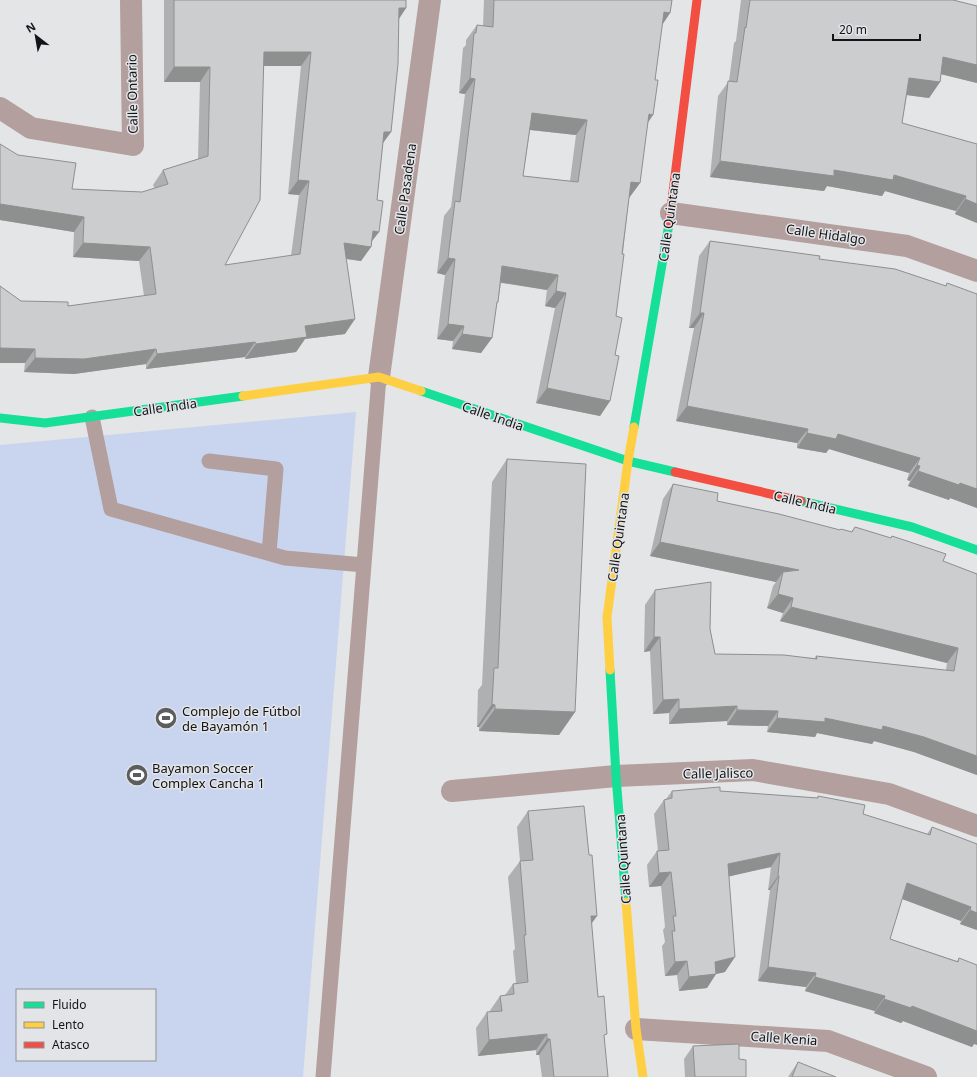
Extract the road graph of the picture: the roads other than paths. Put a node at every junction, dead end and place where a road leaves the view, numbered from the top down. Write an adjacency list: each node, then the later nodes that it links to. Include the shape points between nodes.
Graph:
1 (131, 0): 4 (street, Calle Ontario, via 133,145 31,128)
2 (430, 0): 7 (street, Calle Pasadena)
3 (697, 0): 5 (street, Calle Quintana)
4 (0, 108)
5 (671, 213): 6 (street, Calle Hidalgo, via 907,246); 11 (street, Calle Quintana)
6 (977, 271)
7 (379, 377): 8 (street, Calle India); 11 (street, Calle India); 14 (lane)
8 (92, 417): 9 (street, Calle India, via 45,423); 13 (lane, via 111,509)
9 (0, 418)
10 (209, 461): 13 (lane, via 276,469)
11 (628, 461): 12 (street, Calle India, via 912,527); 15 (street, Calle Quintana, via 607,617)
12 (977, 550)
13 (269, 553): 14 (lane, via 285,558)
14 (364, 565): 19 (lane)
15 (616, 776): 16 (street, Calle Jalisco); 17 (street, Calle Jalisco, via 753,770 889,794); 18 (street, Calle Quintana)
16 (452, 791)
17 (977, 826)
18 (636, 1029): 20 (street, Calle Quintana); 21 (street, Calle Kenia, via 828,1041)
19 (323, 1077)
20 (643, 1077)
21 (926, 1077)

